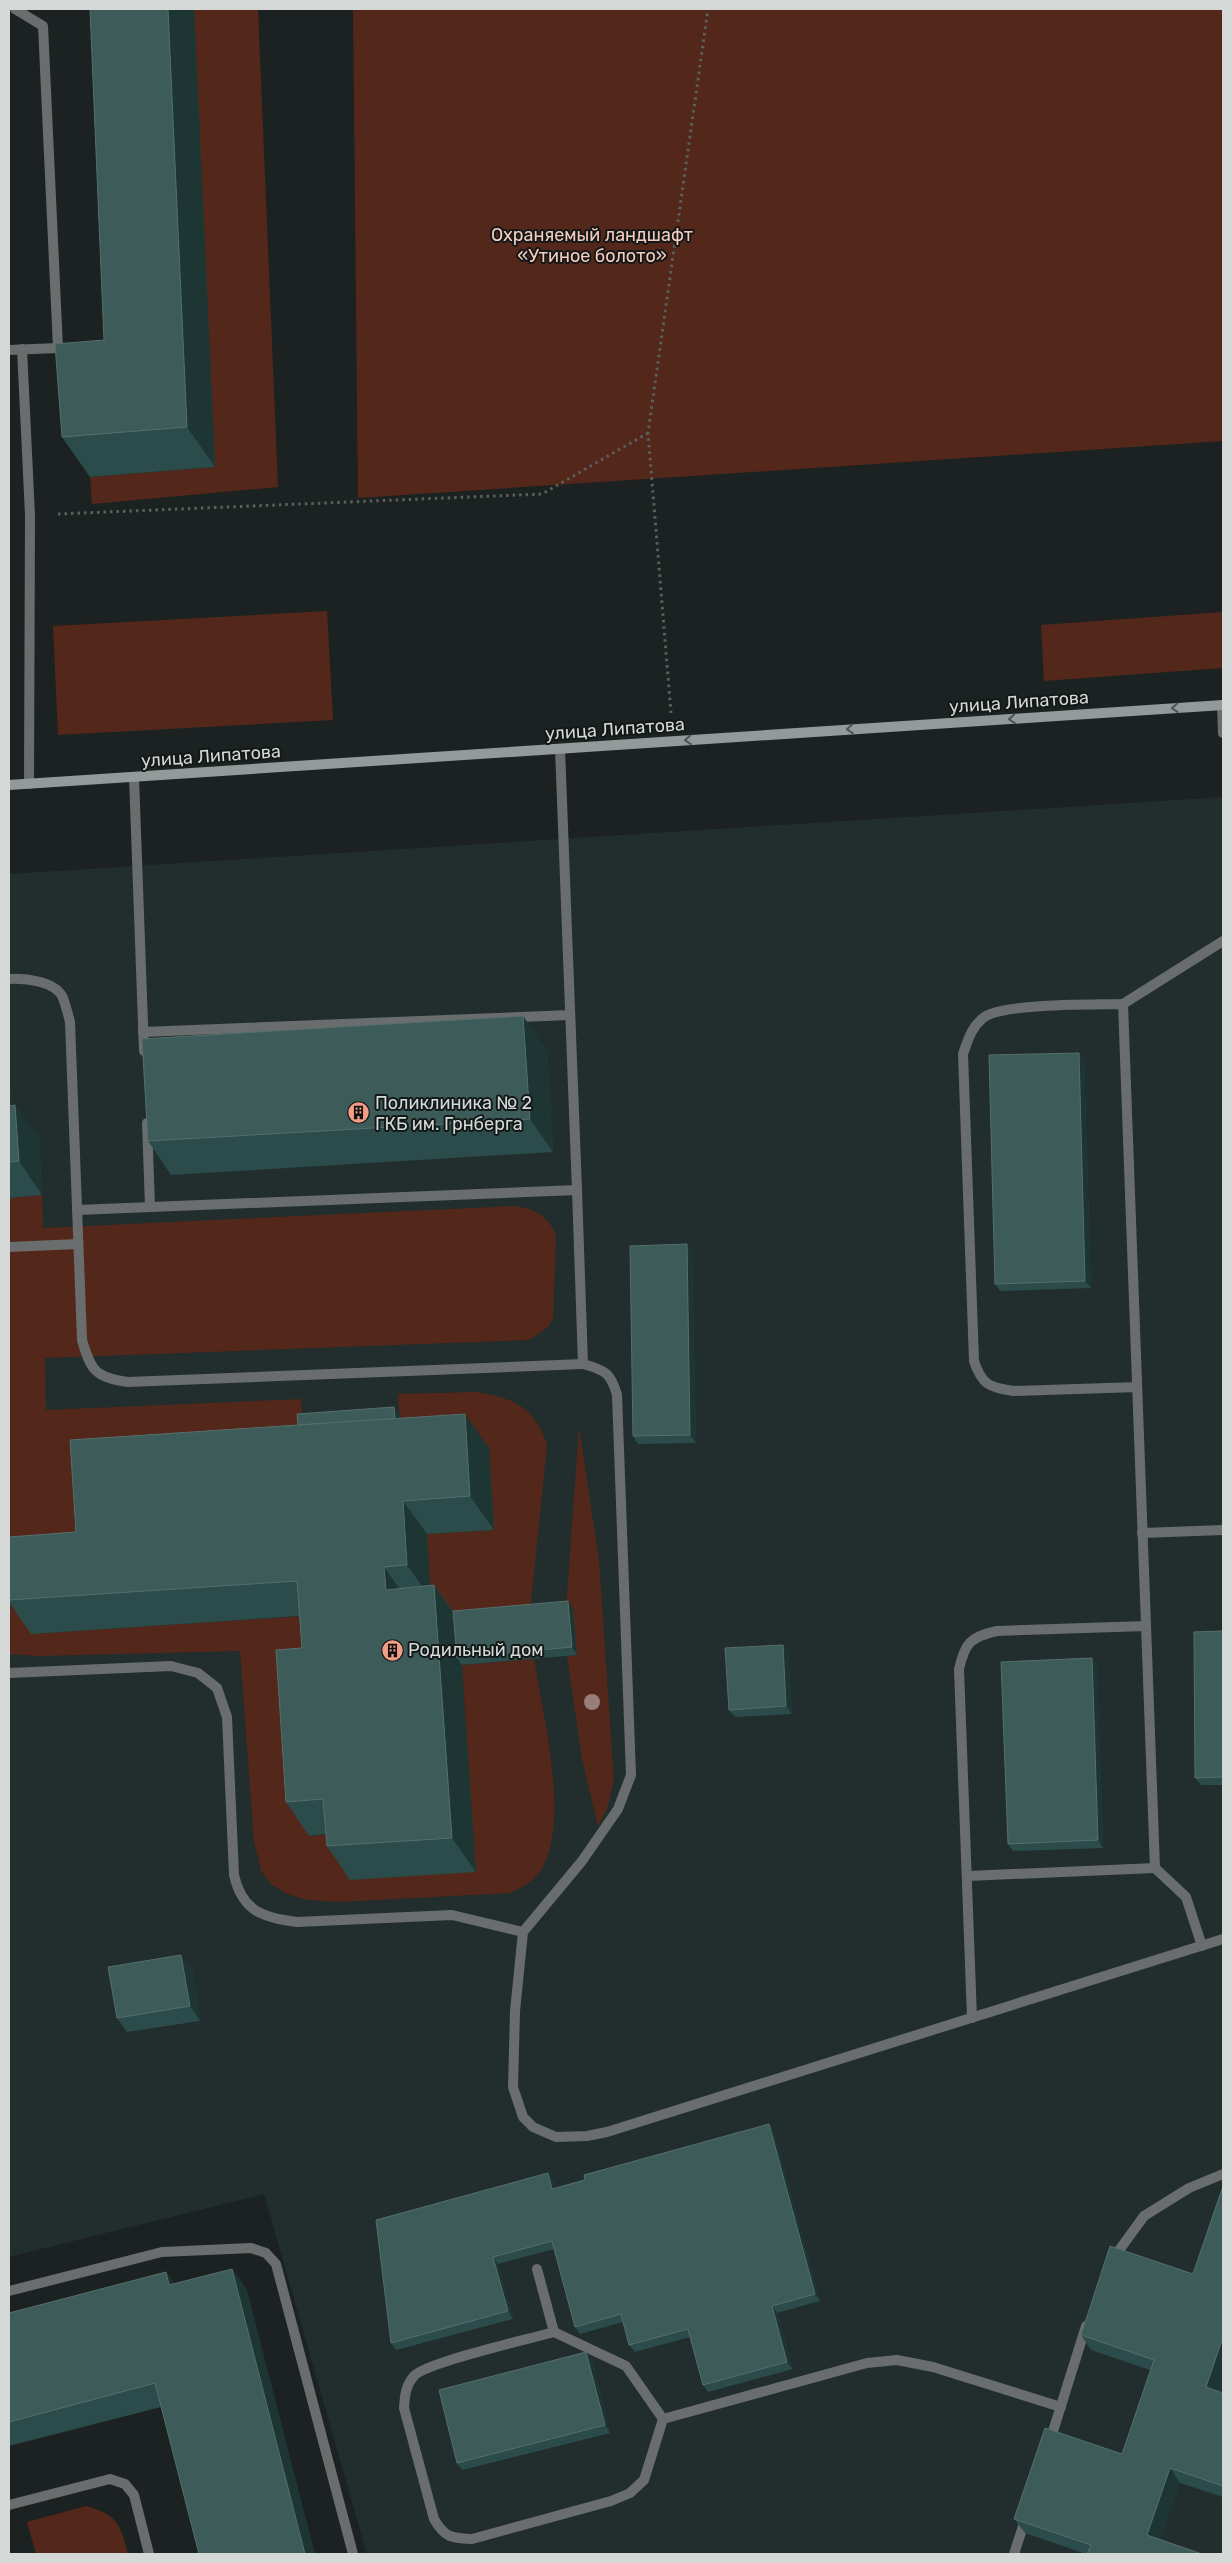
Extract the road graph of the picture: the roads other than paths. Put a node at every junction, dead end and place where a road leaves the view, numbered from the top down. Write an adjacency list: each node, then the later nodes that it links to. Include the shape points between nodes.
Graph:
1 (15, 9): 2 (lane, via 43,26 58,348)
2 (22, 349): 3 (lane); 8 (lane, via 30,515)
3 (9, 350)
4 (1223, 705): 5 (lane); 6 (street, улица Липатова, one-way to 6)
5 (1223, 733)
6 (560, 749): 7 (street, улица Липатова); 13 (lane)
7 (134, 777): 8 (street, улица Липатова); 14 (lane)
8 (29, 784): 9 (street, улица Липатова)
9 (9, 785)
10 (1223, 941): 12 (lane)
11 (9, 979): 19 (lane, via 48,984 63,996 70,1022)
12 (1123, 1004): 23 (lane); 23 (lane, via 1008,1009 984,1016 970,1032 963,1054 974,1361 979,1377 994,1388 1013,1392)
13 (570, 1015): 14 (lane); 17 (lane)
14 (143, 1032): 15 (lane)
15 (145, 1066)
16 (146, 1112): 18 (lane)
17 (576, 1190): 18 (lane); 22 (lane)
18 (150, 1206): 19 (lane)
19 (77, 1210): 20 (lane)
20 (78, 1244): 21 (lane); 22 (lane, via 82,1340 90,1366 105,1378 128,1382)
21 (9, 1247)
22 (583, 1364): 30 (lane, via 601,1369 613,1379 617,1395 631,1776 618,1809 582,1861)
23 (1137, 1387): 25 (lane)
24 (1223, 1530): 25 (lane)
25 (1142, 1533): 26 (lane)
26 (1146, 1626): 28 (lane); 29 (lane, via 996,1631 977,1635 963,1650 959,1669)
27 (9, 1673): 30 (lane, via 171,1666 198,1673 217,1688 227,1717 234,1875 241,1897 256,1911 297,1922 452,1915)
28 (1155, 1868): 29 (lane); 32 (lane, via 1186,1897)
29 (967, 1876): 33 (lane)
30 (524, 1932): 33 (lane, via 515,2011 513,2087 523,2117 533,2127 556,2136 570,2138 607,2132)
31 (1223, 1939): 32 (lane)
32 (1202, 1946): 33 (lane)
33 (972, 2018)
34 (1223, 2174): 36 (lane, via 1190,2188 1144,2216)
35 (537, 2269): 39 (lane)
36 (1104, 2270)
37 (9, 2291): 46 (lane, via 162,2252 251,2248 266,2253 276,2264)
38 (1090, 2315): 40 (lane)
39 (554, 2332): 41 (lane, via 626,2366); 41 (lane, via 434,2364 415,2374 405,2390 404,2408 434,2518 442,2533 472,2539 630,2493 644,2480)
40 (1060, 2407): 41 (lane, via 933,2366 897,2360 868,2363); 42 (lane)
41 (663, 2419)
42 (1046, 2453)
43 (9, 2505): 45 (lane, via 110,2479 125,2484 134,2496)
44 (1028, 2508): 47 (lane)
45 (149, 2554)
46 (352, 2554)
47 (1014, 2554)

